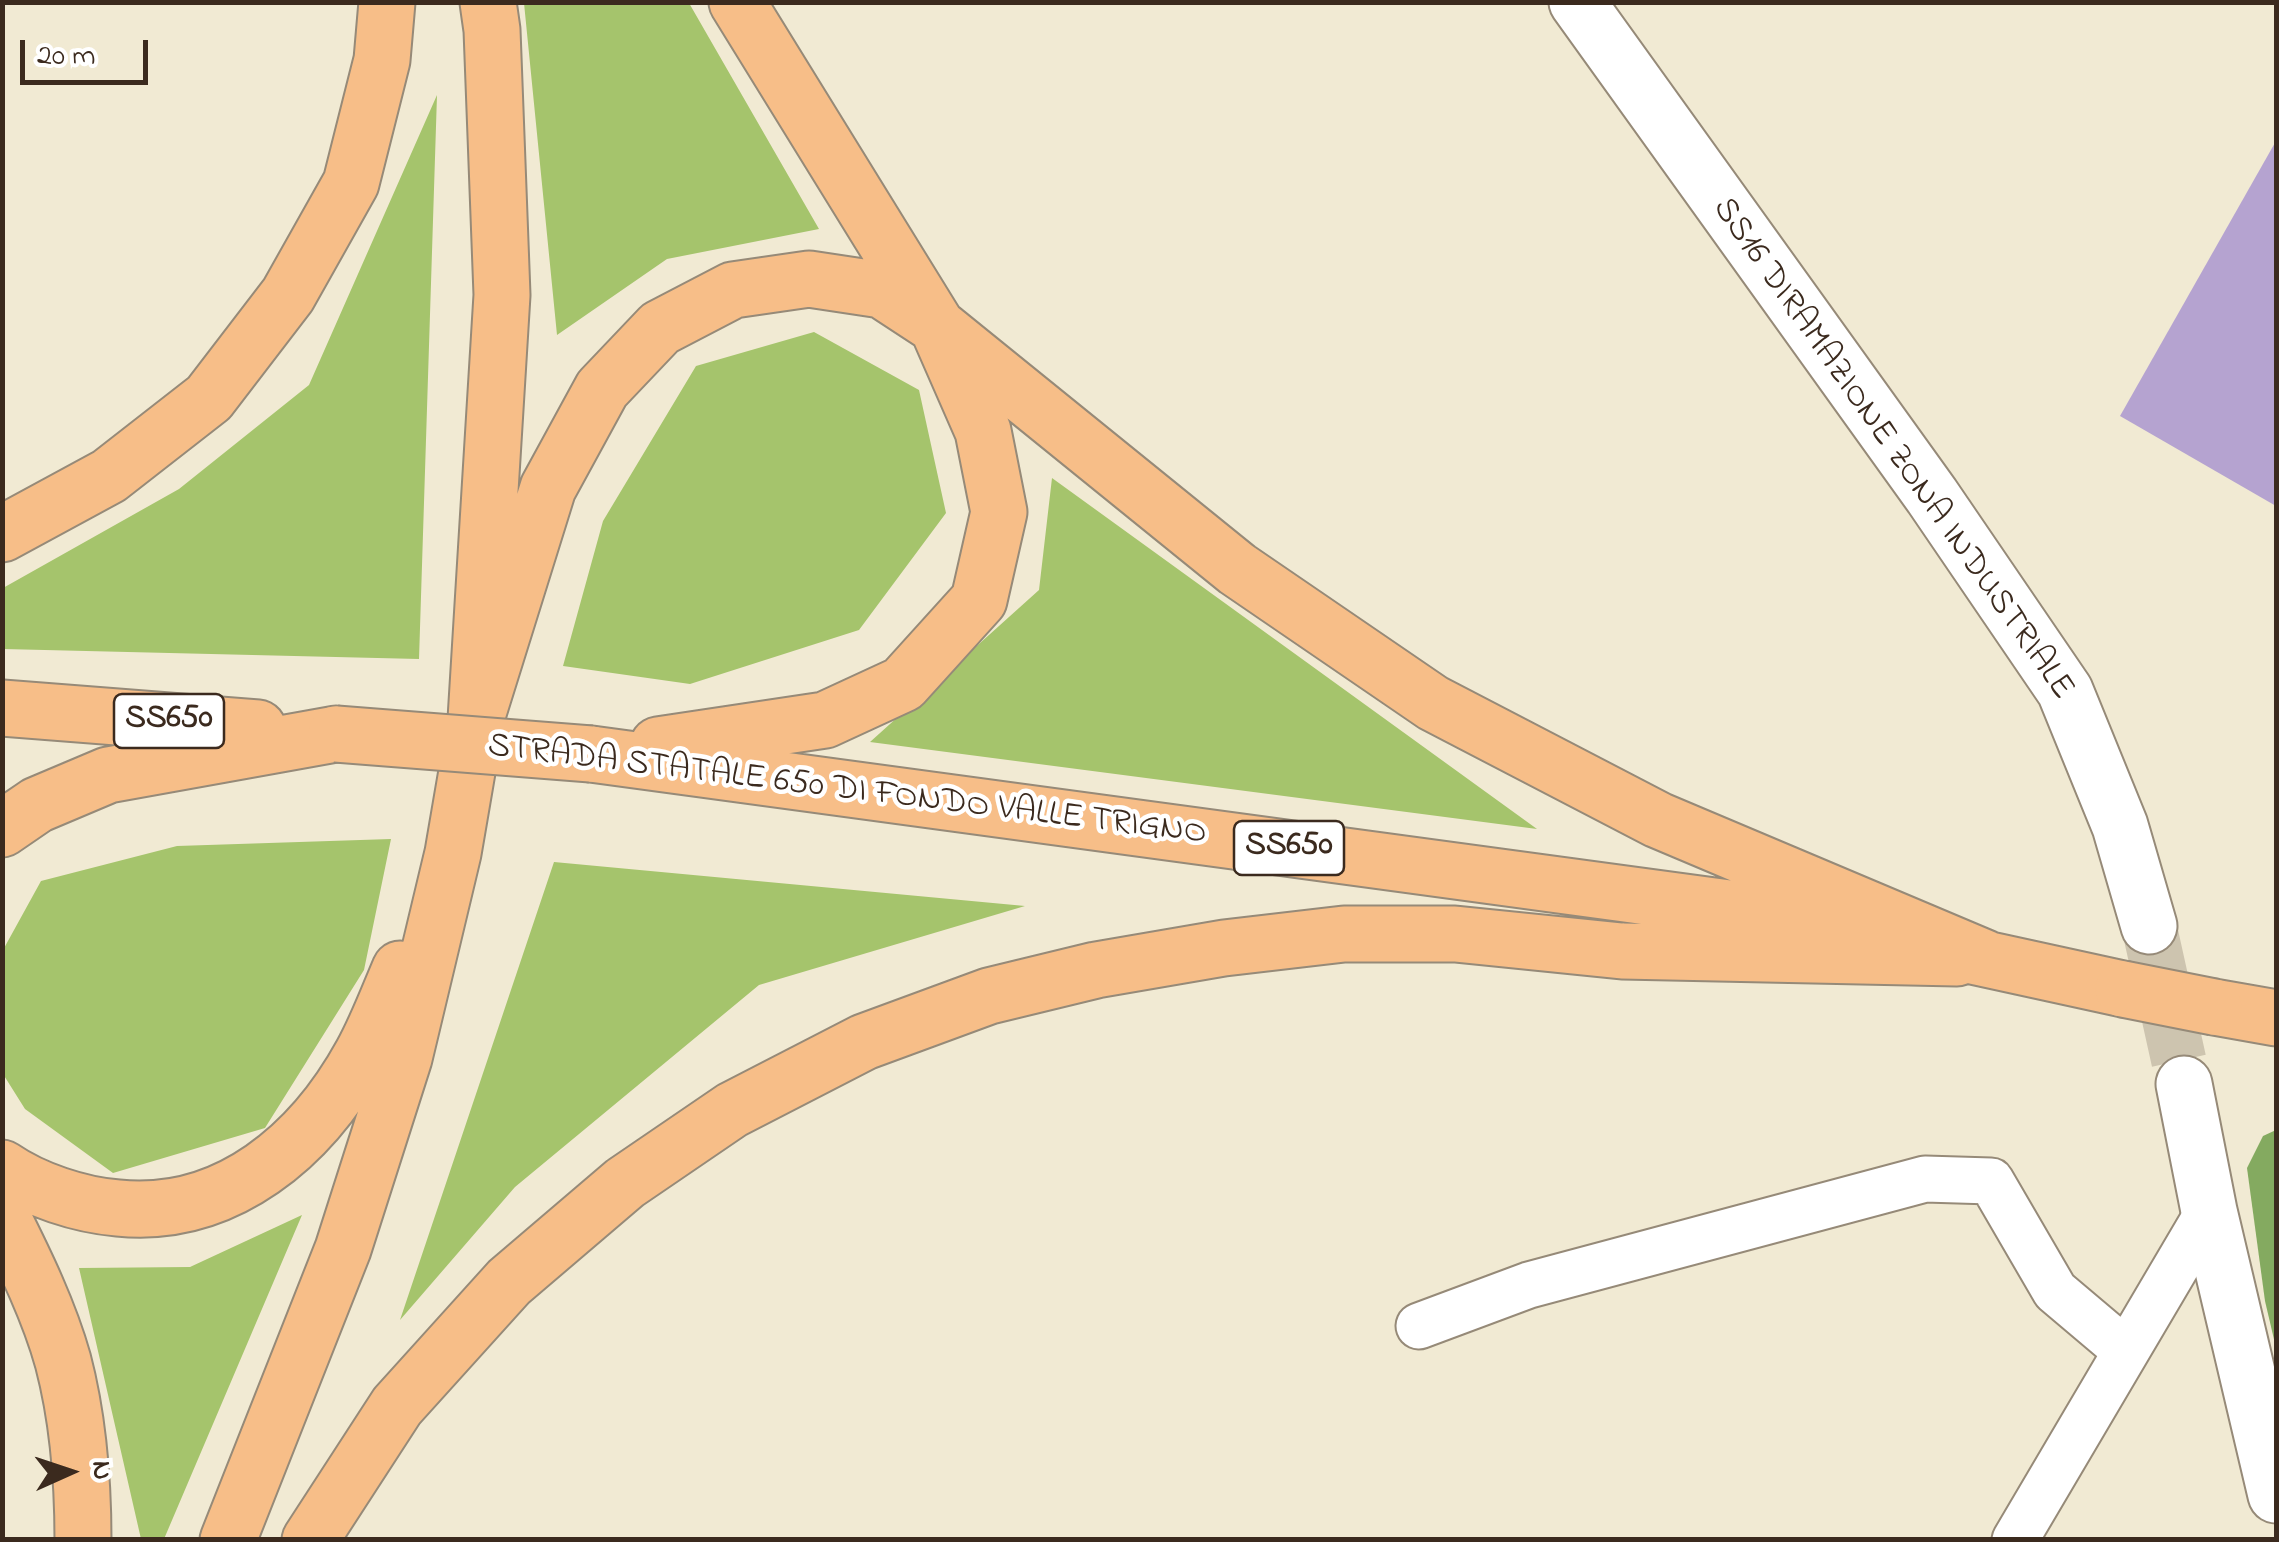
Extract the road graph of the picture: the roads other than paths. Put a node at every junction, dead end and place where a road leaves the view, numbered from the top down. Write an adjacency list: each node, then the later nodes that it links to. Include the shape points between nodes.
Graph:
1 (387, 2): 6 (highway, via 382,60 352,183 288,294 209,398 109,476)
2 (488, 2): 8 (highway, via 502,295)
3 (737, 2): 5 (highway)
4 (1577, 2): 13 (street, SS16 DIRAMAZIONE ZONA INDUSTRIALE, via 2064,691 2120,826)
5 (936, 326): 8 (highway, via 882,290 810,279 733,290 660,328 602,390 548,488); 10 (highway, via 982,431 999,512 979,600 903,684 826,720); 14 (highway, via 1237,568 1433,703 1658,820)
6 (2, 534)
7 (2, 708): 9 (highway, STRADA STATALE 650 DI FONDO VALLE TRIGNO / SS650)
8 (476, 719): 12 (highway)
9 (336, 734): 10 (highway, STRADA STATALE 650 DI FONDO VALLE TRIGNO / SS650, bridge); 11 (highway, via 108,775)
10 (591, 754): 14 (highway, STRADA STATALE 650 DI FONDO VALLE TRIGNO / SS650, via 1751,911)
11 (2, 829)
12 (453, 853): 17 (highway, via 363,1053 305,1133 257,1176 192,1204 142,1211 92,1206); 25 (highway, via 404,1058 343,1249)
13 (2149, 926)
14 (1984, 958): 15 (highway, STRADA STATALE 650 DI FONDO VALLE TRIGNO / SS650, bridge); 26 (highway, via 1622,951 1455,934 1344,934 1114,966 989,996 864,1042 732,1110 625,1183 509,1282 397,1406)
15 (2276, 1018)
16 (2184, 1084): 18 (street)
17 (2, 1168)
18 (2209, 1211): 21 (street); 22 (street)
19 (2, 1216): 24 (highway, via 63,1360 83,1489)
20 (1419, 1326): 21 (street, via 1530,1285 1925,1179 1991,1181 2055,1291)
21 (2126, 1351): 27 (street)
22 (2269, 1446): 23 (street)
23 (2276, 1495)
24 (83, 1540)
25 (228, 1540)
26 (310, 1540)
27 (2014, 1540)

